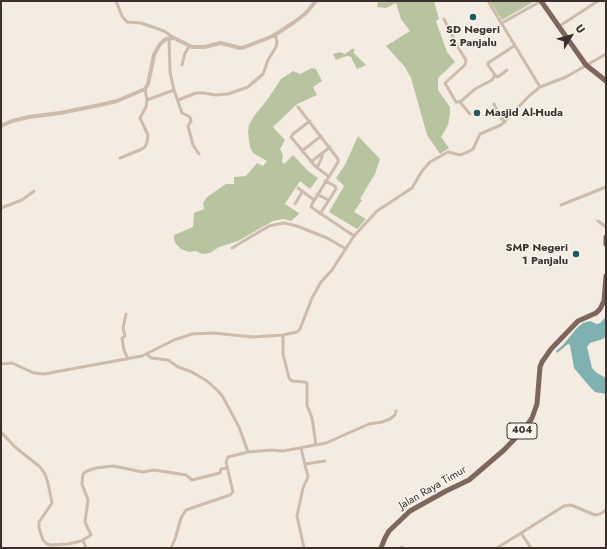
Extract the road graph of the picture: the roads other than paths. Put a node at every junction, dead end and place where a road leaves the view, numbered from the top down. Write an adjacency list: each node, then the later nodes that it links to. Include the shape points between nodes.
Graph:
1 (116, 1): 10 (street, via 127,22 141,23 164,31)
2 (316, 1): 9 (street, via 301,18)
3 (488, 1): 7 (street)
4 (541, 1): 7 (street); 8 (main road)
5 (598, 1): 8 (street)
6 (444, 19): 24 (street, via 466,60 445,84 456,102)
7 (502, 23): 11 (street)
8 (558, 27): 14 (main road)
9 (274, 35): 12 (street, via 240,48 221,43); 23 (street, via 276,47 263,74 248,87 228,94 196,93)
10 (172, 38): 12 (street); 20 (street, via 164,40 157,48); 21 (street, via 170,72)
11 (514, 46): 17 (street, via 488,63); 19 (street)
12 (189, 47): 15 (street)
13 (606, 54): 14 (street)
14 (586, 65): 18 (main road); 19 (street, via 566,77)
15 (182, 66)
16 (507, 70): 17 (street, via 498,76)
17 (495, 75): 24 (street, via 492,80 475,89)
18 (606, 81)
19 (540, 87): 29 (street)
20 (145, 88): 22 (street); 30 (street, via 117,101 19,119)
21 (174, 90): 22 (street); 23 (street)
22 (147, 100): 36 (street, via 140,118 148,135 145,147)
23 (178, 100): 34 (street, via 182,113 190,117 188,126 192,145)
24 (460, 102): 27 (street)
25 (494, 104): 29 (street)
26 (298, 107): 28 (street)
27 (470, 114)
28 (310, 121): 31 (street); 33 (street, via 291,136)
29 (505, 122): 54 (street, via 480,134 473,149 467,153 460,155 448,152 430,162 412,188 377,211)
30 (1, 126)
31 (321, 136): 32 (street); 33 (street)
32 (330, 147): 35 (street); 39 (street, via 338,160)
33 (302, 151): 37 (street)
34 (199, 154)
35 (322, 154): 37 (street); 38 (street)
36 (120, 158)
37 (311, 162): 38 (street)
38 (317, 168): 39 (street)
39 (328, 176): 40 (street)
40 (325, 181): 45 (street); 47 (street, via 336,188)
41 (606, 187): 49 (street)
42 (298, 188): 44 (street)
43 (34, 191): 50 (street, via 22,200)
44 (302, 192): 46 (street); 48 (street)
45 (317, 194): 46 (street); 47 (street)
46 (314, 200): 51 (street, via 311,207)
47 (328, 200): 51 (street)
48 (295, 204)
49 (561, 205)
50 (1, 208)
51 (320, 214): 54 (street)
52 (598, 221): 53 (street)
53 (606, 227)
54 (354, 236): 58 (street)
55 (606, 237): 56 (main road)
56 (606, 244)
57 (232, 248): 58 (street, via 269,226 284,223 327,238)
58 (346, 249): 61 (street, via 321,282 300,329)
59 (606, 276): 80 (main road, Jalan Raya Timur / 404, via 604,301 600,309 578,321 545,356 540,367 537,404 526,427 469,480 410,511 389,531)
60 (126, 314): 63 (street, via 123,328 125,336 122,338)
61 (283, 335): 62 (street, via 253,337 213,333 192,334); 67 (street, via 283,354 289,378 292,381 307,383 307,405 312,418)
62 (147, 354): 63 (street); 69 (street, via 151,358 168,360 192,372 218,391 239,427)
63 (128, 359): 64 (street, via 44,374 34,373 12,363)
64 (1, 364)
65 (396, 411): 67 (street, via 396,415 382,422 369,424)
66 (1, 432): 75 (street, via 40,467 46,477 52,504 39,522 40,535 45,542 50,545)
67 (316, 445): 68 (street)
68 (301, 448): 69 (street, via 283,452); 71 (street)
69 (248, 452): 72 (street, via 228,457)
70 (325, 461): 71 (street)
71 (305, 464): 79 (street, via 308,477 297,516)
72 (227, 468): 75 (street, via 221,469 220,473 192,480 186,474 154,470 143,472 113,466 87,471 83,474 82,484 88,500 85,522 92,534); 78 (street, via 234,492 186,510)
73 (606, 510): 74 (street, via 595,515 567,505)
74 (521, 533): 76 (street); 82 (street)
75 (84, 540): 77 (street)
76 (502, 547): 81 (street)
77 (86, 548)
78 (171, 548)
79 (304, 548)
80 (381, 548)
81 (497, 548)
82 (531, 548)

